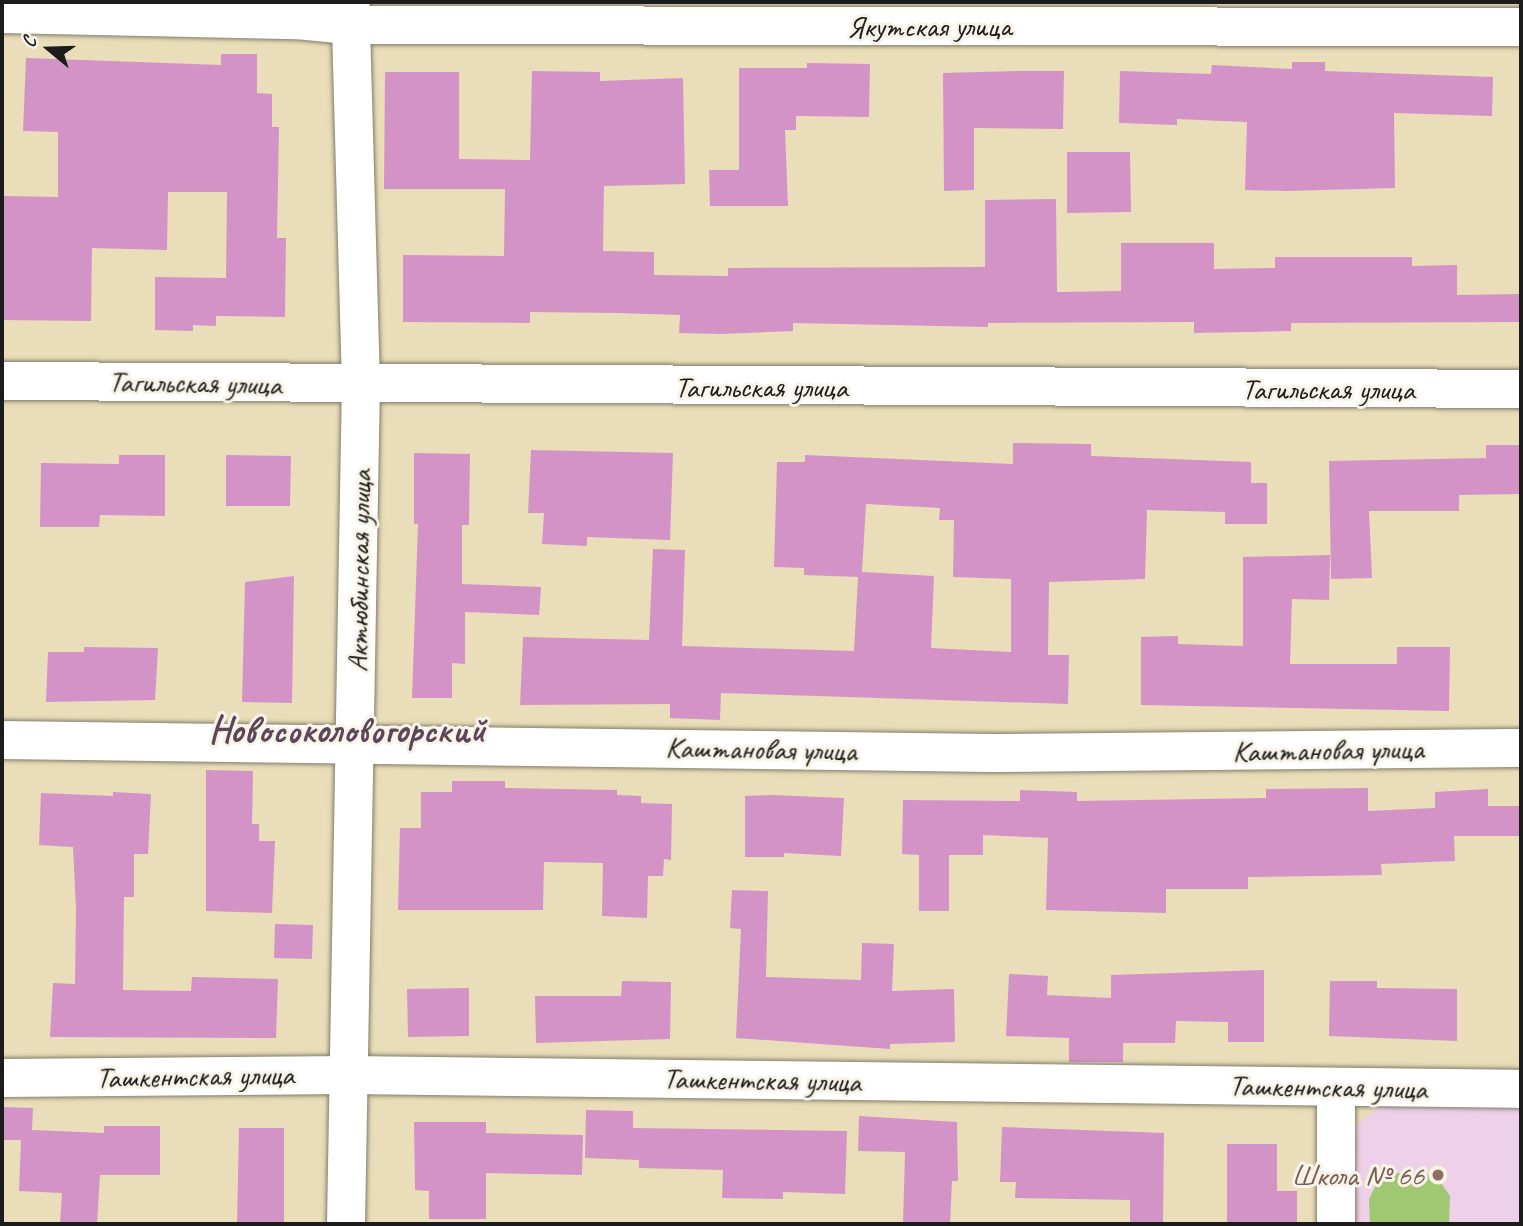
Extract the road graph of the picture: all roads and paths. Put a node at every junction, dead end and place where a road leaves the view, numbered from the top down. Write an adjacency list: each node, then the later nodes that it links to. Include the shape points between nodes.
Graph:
1 (349, 13): 2 (street, Якутская улица, via 297,20); 3 (street, Якутская улица); 5 (street, Актюбинская улица)
2 (2, 15)
3 (1521, 27)
4 (2, 381): 5 (street, Тагильская улица)
5 (361, 385): 6 (street, Тагильская улица); 8 (street, Актюбинская улица)
6 (1521, 389)
7 (2, 740): 8 (street, Каштановая улица)
8 (357, 743): 9 (street, Каштановая улица, via 991,753); 10 (street, Актюбинская улица)
9 (1521, 748)
10 (348, 1075): 11 (street, Ташкентская улица); 12 (street, Ташкентская улица); 14 (street, Актюбинская улица)
11 (2, 1078)
12 (1336, 1087): 13 (street, Ташкентская улица); 15 (street)
13 (1521, 1089)
14 (346, 1224)
15 (1336, 1224)

